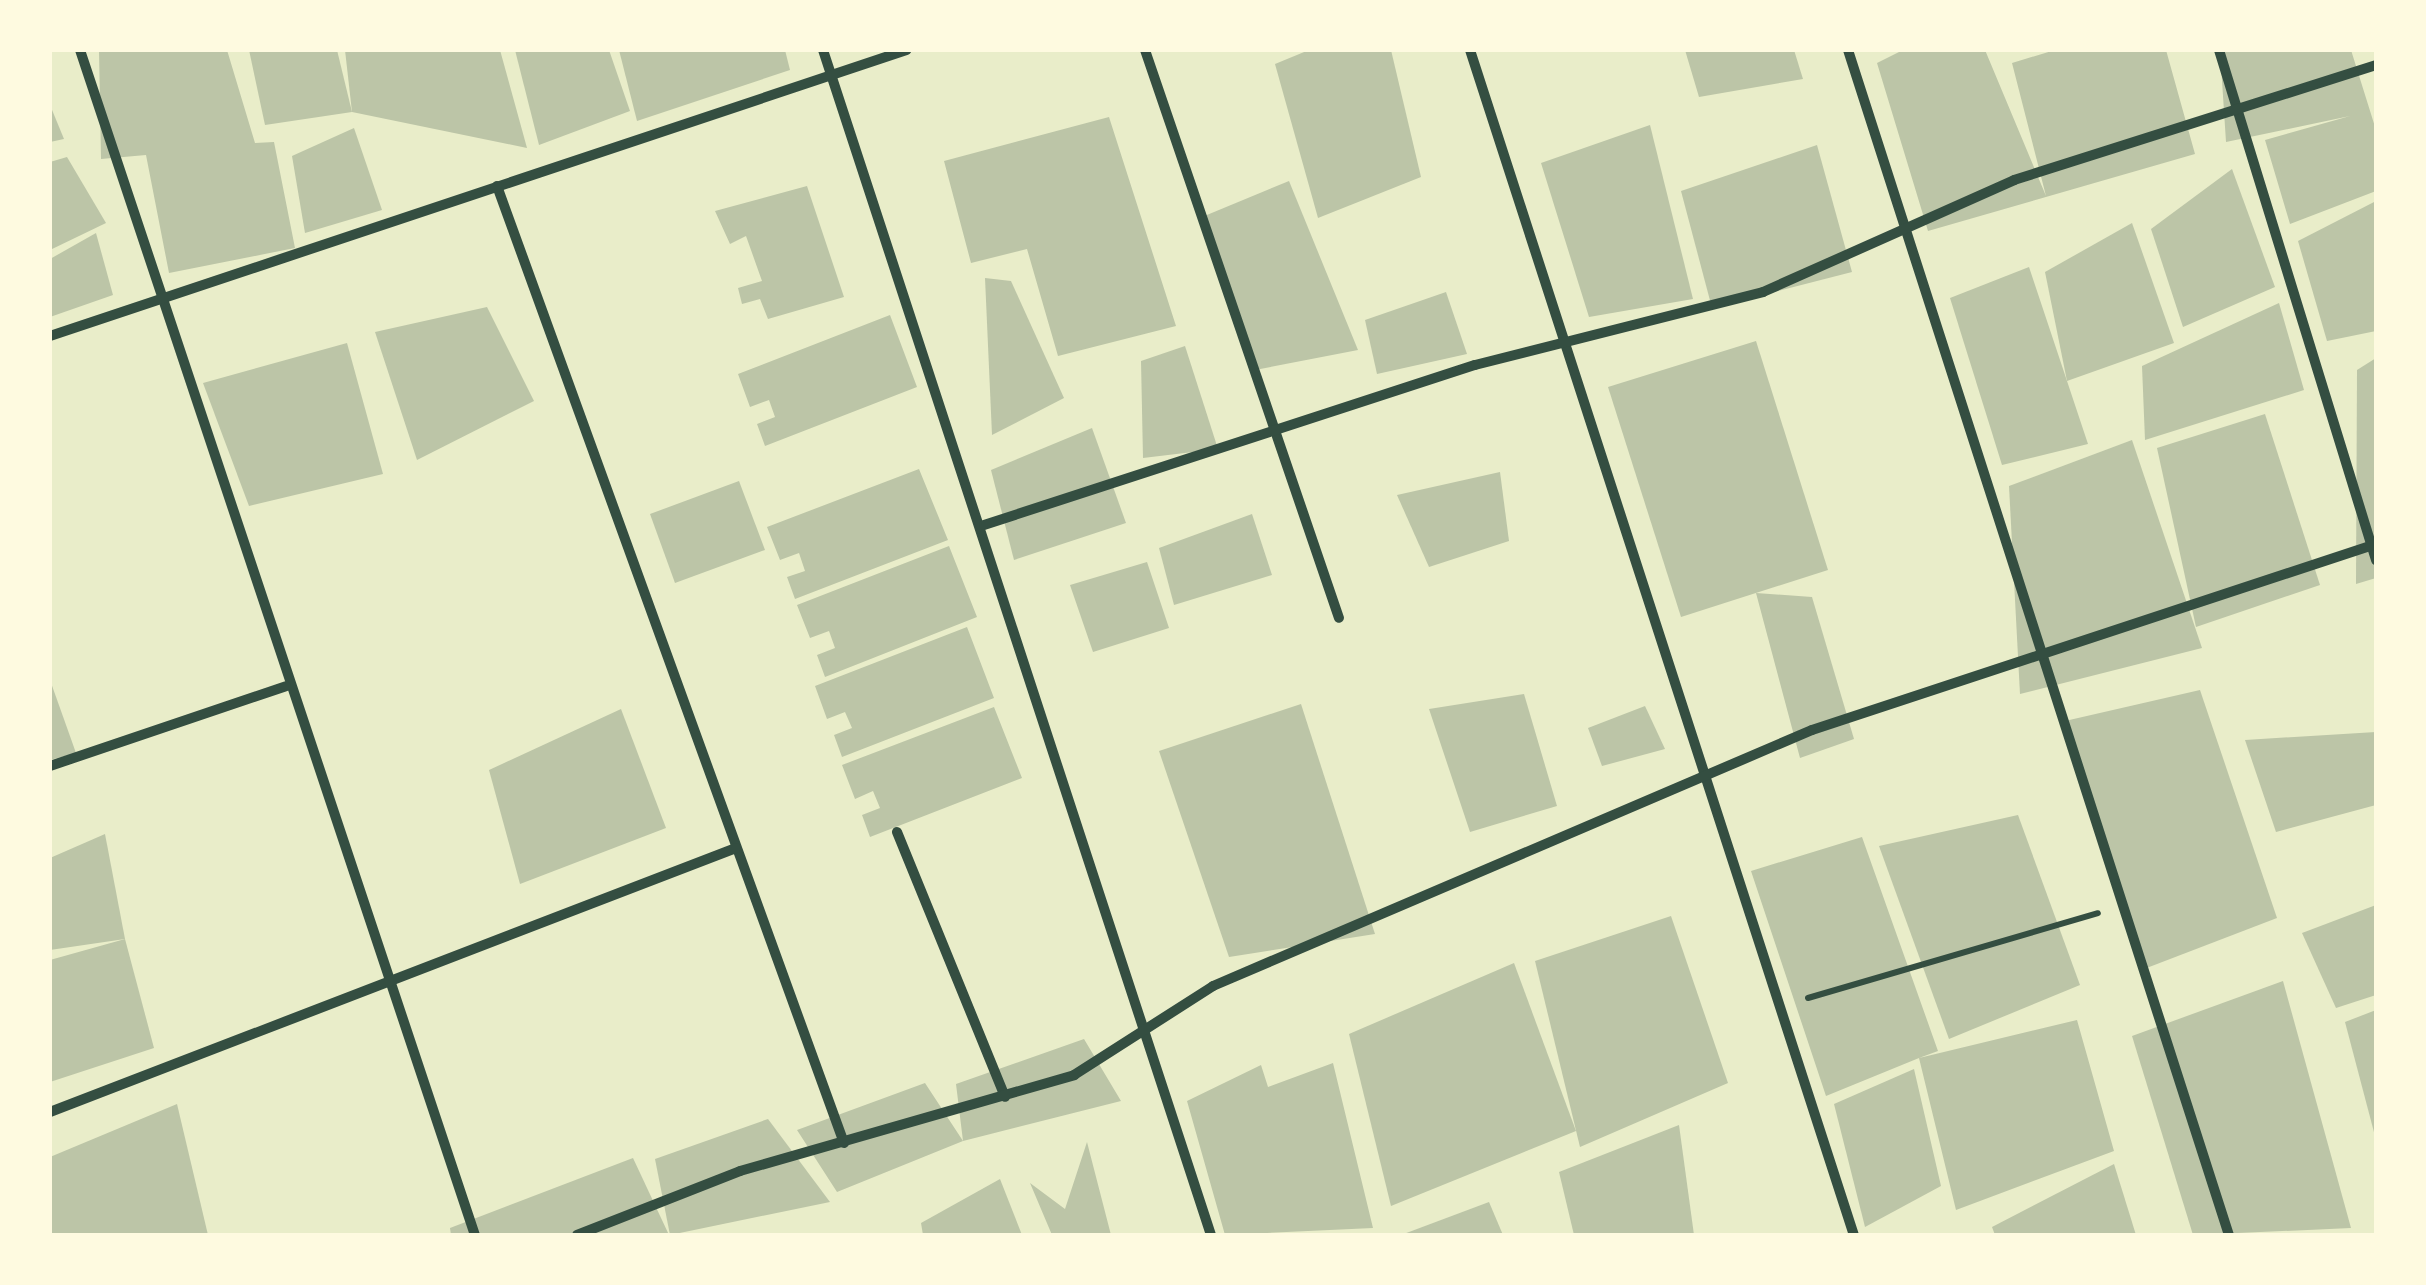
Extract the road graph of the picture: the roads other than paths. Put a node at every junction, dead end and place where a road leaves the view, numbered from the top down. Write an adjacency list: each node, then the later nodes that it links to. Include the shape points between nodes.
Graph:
1 (80, 50): 13 (street)
2 (822, 50): 9 (street)
3 (907, 50): 9 (street)
4 (1145, 50): 16 (street)
5 (1470, 50): 15 (street)
6 (1848, 50): 12 (street)
7 (2219, 50): 10 (street)
8 (2376, 65): 10 (street)
9 (831, 75): 11 (street); 17 (street)
10 (2236, 110): 12 (street, via 2014,180); 18 (street)
11 (497, 186): 13 (street); 26 (street)
12 (1905, 230): 15 (street, via 1763,292); 21 (street)
13 (160, 298): 14 (street); 22 (street)
14 (50, 336)
15 (1564, 342): 16 (street); 24 (street)
16 (1275, 430): 17 (street); 20 (street)
17 (984, 524): 28 (street)
18 (2374, 545): 19 (street); 21 (street)
19 (2376, 560)
20 (1339, 618)
21 (2042, 650): 24 (street); 36 (street)
22 (286, 686): 23 (street); 27 (street)
23 (50, 766)
24 (1706, 776): 28 (street, via 1213,986); 35 (street)
25 (898, 832): 29 (street)
26 (736, 848): 27 (street); 31 (street)
27 (388, 982): 30 (street); 32 (street)
28 (1147, 1034): 29 (street, via 1074,1075); 34 (street)
29 (1006, 1097): 31 (street)
30 (50, 1112)
31 (844, 1143): 33 (street, via 682,1191)
32 (475, 1235)
33 (577, 1235)
34 (1212, 1235)
35 (1854, 1235)
36 (2229, 1235)

